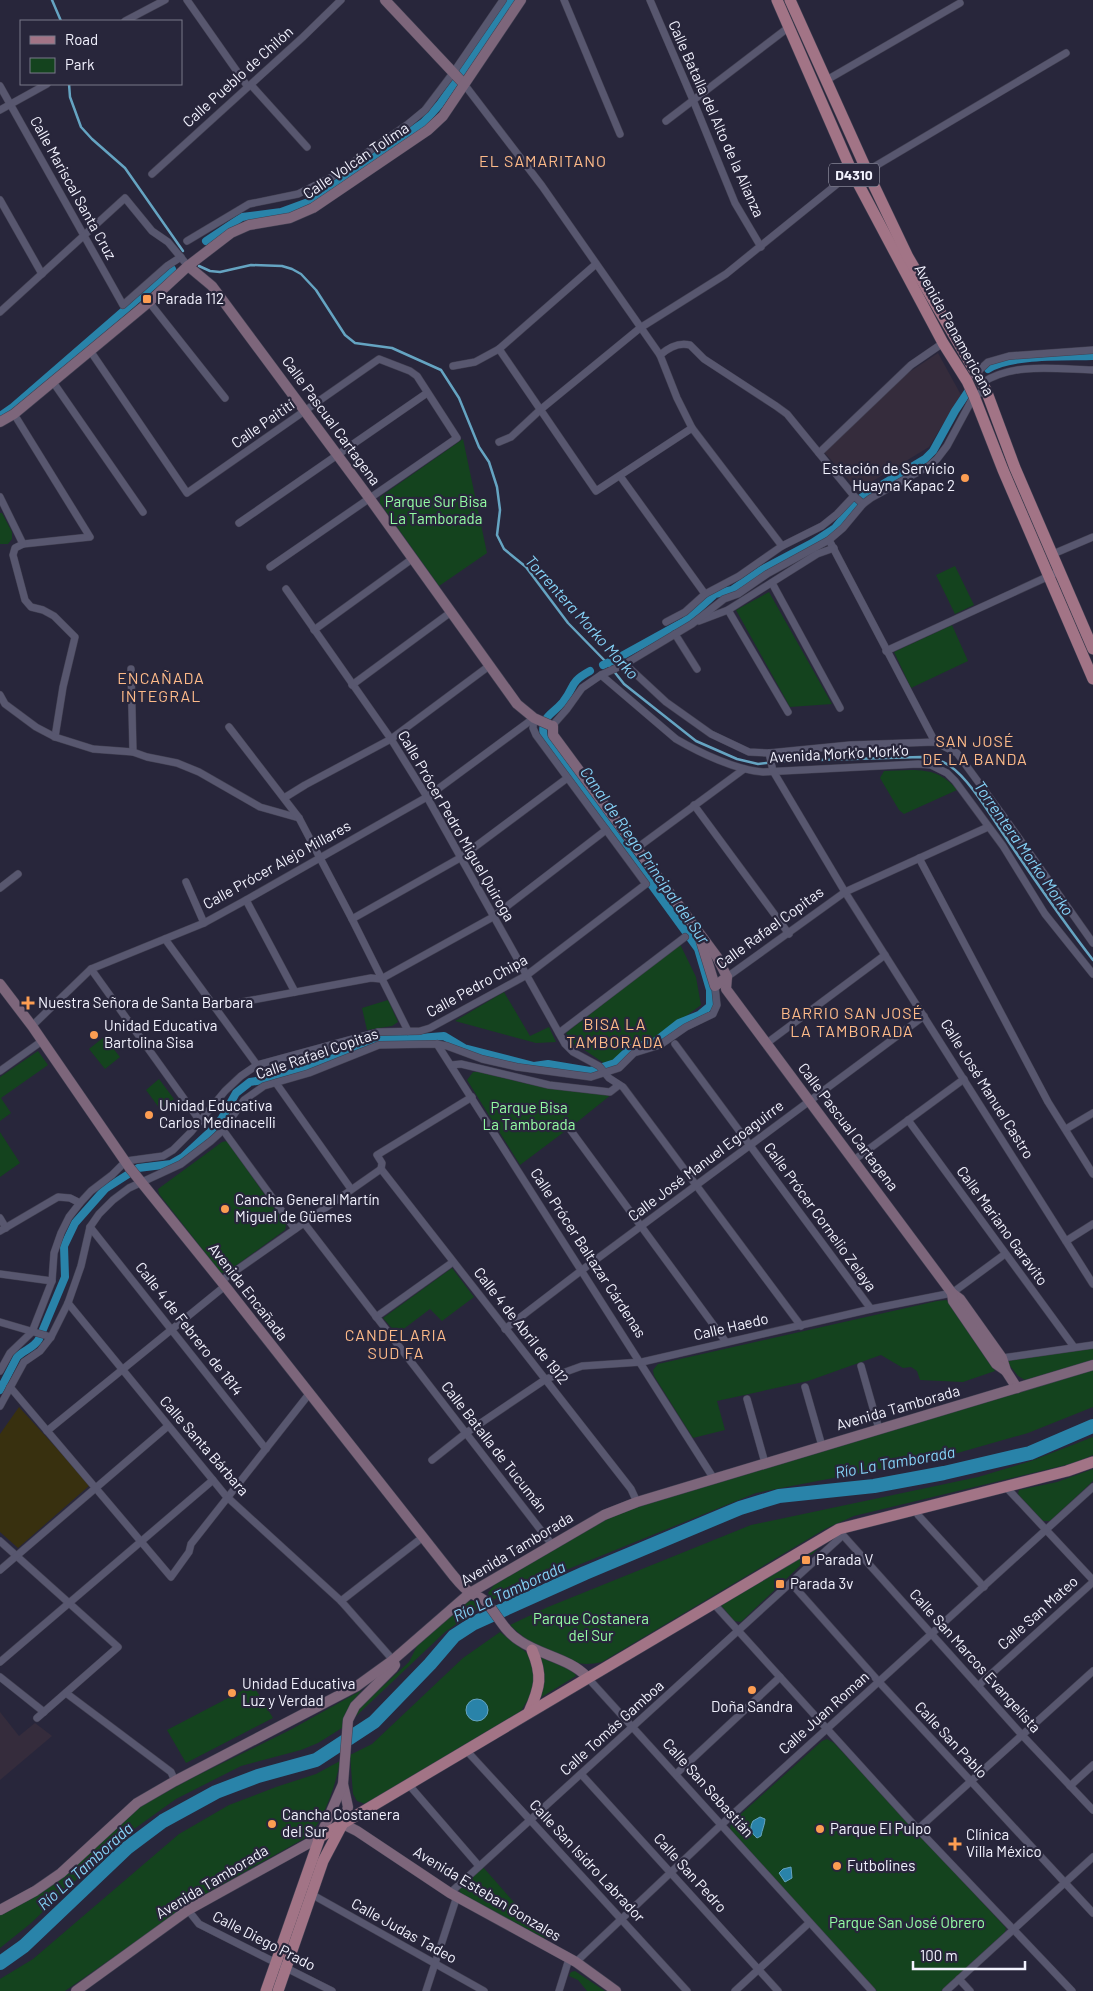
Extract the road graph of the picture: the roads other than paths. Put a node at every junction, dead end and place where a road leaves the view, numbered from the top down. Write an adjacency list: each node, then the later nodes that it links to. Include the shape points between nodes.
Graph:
1 (164, 0): 12 (street)
2 (187, 0): 19 (street)
3 (341, 0): 19 (street, Calle Pueblo de Chilón)
4 (385, 0): 15 (street)
5 (503, 0): 15 (street, Calle Volcán Tolima)
6 (521, 0): 15 (street, Calle Volcán Tolima)
7 (564, 0): 24 (street)
8 (650, 0): 20 (street, Calle Batalla del Alto de la Alianza)
9 (777, 0): 13 (main road, Avenida Panamericana / D4310)
10 (790, 0): 16 (main road, Avenida Panamericana / D4310)
11 (960, 3): 16 (street)
12 (127, 20)
13 (789, 27): 20 (street); 27 (main road, Avenida Panamericana / D4310)
14 (1066, 53): 26 (street)
15 (459, 79): 31 (street, Calle Volcán Tolima, via 408,124 332,177 298,194 248,204); 34 (street, via 542,186); 35 (street, Calle Volcán Tolima, via 443,116 428,130 324,202 290,218 240,228)
16 (825, 81): 26 (main road, Avenida Panamericana / D4310)
17 (45, 85): 21 (street)
18 (0, 86): 21 (street, Calle Mariscal Santa Cruz)
19 (250, 86): 25 (street); 28 (street, Calle Pueblo de Chilón)
20 (693, 100): 23 (street); 32 (street, Calle Batalla del Alto de la Alianza, via 735,203)
21 (10, 104): 22 (street); 30 (street, Calle Mariscal Santa Cruz)
22 (0, 110)
23 (666, 121)
24 (620, 134)
25 (307, 147)
26 (866, 171): 49 (main road, Avenida Panamericana / D4310, via 908,256)
27 (852, 172): 32 (street); 40 (main road, Avenida Panamericana / D4310)
28 (152, 174)
29 (0, 200): 36 (street)
30 (84, 235): 33 (street, via 125,198 152,231 168,242); 33 (street, Calle Mariscal Santa Cruz, via 123,305); 36 (street)
31 (187, 241)
32 (761, 247): 39 (street, via 726,274)
33 (180, 257): 35 (street)
34 (596, 264): 39 (street); 41 (street)
35 (188, 266): 37 (street, Calle Volcán Tolima); 54 (street, Calle Pascual Cartagena, via 212,286)
36 (42, 274): 38 (street)
37 (150, 302): 43 (street, Calle Volcán Tolima); 52 (street)
38 (0, 311)
39 (640, 328): 44 (street); 53 (street)
40 (943, 343): 47 (main road, Avenida Panamericana / D4310); 59 (street, via 911,365)
41 (499, 349): 45 (street, via 475,362); 53 (street)
42 (1093, 350): 49 (street, via 1009,356 988,362)
43 (91, 352): 48 (street, Calle Volcán Tolima); 54 (street, Calle Paitití, via 187,493)
44 (660, 355): 57 (street); 59 (street, via 679,344 690,345 704,359 787,414)
45 (453, 366)
46 (1093, 370): 49 (street, via 1014,370)
47 (967, 381): 49 (street); 51 (main road, Avenida Panamericana / D4310)
48 (54, 382): 55 (street, Calle Volcán Tolima); 66 (street)
49 (981, 382): 51 (street); 73 (main road, Avenida Panamericana / D4310)
50 (427, 393): 54 (street, Calle Paitití, via 422,382 410,371 379,360); 60 (street); 64 (street, via 457,438)
51 (974, 396): 65 (street, via 937,460); 77 (main road, Avenida Panamericana / D4310)
52 (225, 398)
53 (540, 410): 58 (street, via 511,437); 61 (street, via 596,491)
54 (305, 411): 60 (street, Calle Pascual Cartagena)
55 (14, 414): 56 (street, Calle Volcán Tolima); 70 (street, via 90,537)
56 (0, 422)
57 (692, 428): 61 (street); 71 (street)
58 (499, 442)
59 (818, 453): 62 (street)
60 (338, 455): 64 (street, Calle Pascual Cartagena); 67 (street)
61 (620, 476): 80 (street)
62 (854, 496): 65 (street); 71 (street, via 822,526)
63 (0, 497): 70 (street)
64 (370, 499): 74 (street, Calle Pascual Cartagena); 75 (street)
65 (863, 503): 69 (street)
66 (143, 512)
67 (239, 523)
68 (1093, 537): 73 (street)
69 (829, 540): 72 (street); 84 (street, via 724,599)
70 (22, 544): 102 (street, via 15,548 13,555 25,600 31,607 54,616 75,637)
71 (782, 546): 80 (street)
72 (834, 548): 78 (street, via 817,554); 88 (street)
73 (1053, 554): 76 (main road, Avenida Panamericana / D4310)
74 (412, 559): 82 (street, Calle Pascual Cartagena); 85 (street)
75 (270, 568)
76 (1060, 571): 77 (street); 87 (main road, Avenida Panamericana / D4310)
77 (1048, 576): 88 (street); 94 (main road, Avenida Panamericana / D4310)
78 (772, 583): 81 (street); 97 (street)
79 (286, 589): 85 (street, Calle Prócer Pedro Miguel Quiroga)
80 (706, 594): 83 (street, via 685,612)
81 (728, 610): 84 (street); 98 (street)
82 (451, 612): 90 (street, Calle Pascual Cartagena); 95 (street)
83 (666, 622)
84 (692, 624): 86 (street)
85 (314, 630): 95 (street, Calle Prócer Pedro Miguel Quiroga)
86 (676, 634): 89 (street); 92 (street)
87 (1093, 649)
88 (886, 651): 104 (street)
89 (625, 664): 93 (street); 106 (street, Avenida Mork'o Mork'o, via 666,702 710,734 749,752)
90 (489, 666): 99 (street, Calle Pascual Cartagena, via 517,704); 103 (street)
91 (131, 669): 105 (street)
92 (696, 669)
93 (605, 674): 100 (street, via 582,688); 107 (street, Avenida Mork'o Mork'o, via 676,739)
94 (1093, 679)
95 (352, 685): 103 (street, Calle Prócer Pedro Miguel Quiroga)
96 (0, 695): 102 (street, via 5,704)
97 (840, 708)
98 (788, 712)
99 (538, 719): 100 (street, Calle Pascual Cartagena); 109 (street, via 533,728 536,735); 110 (street, Calle Prócer Alejo Millares)
100 (552, 726): 116 (street, via 553,735)
101 (229, 727): 111 (street)
102 (55, 737): 105 (street, via 93,749)
103 (391, 739): 110 (street, Calle Prócer Pedro Miguel Quiroga); 111 (street)
104 (935, 742): 106 (street, Avenida Mork'o Mork'o, via 850,745); 132 (street, via 957,754 971,771)
105 (134, 752): 113 (street, via 147,758 177,763 260,807)
106 (770, 756): 108 (street, Calle José Manuel Castro)
107 (744, 769): 108 (street, Avenida Mork'o Mork'o); 112 (street)
108 (773, 770): 114 (street, Avenida Mork'o Mork'o, via 931,765 955,781); 123 (street, Calle José Manuel Castro)
109 (566, 778): 115 (street); 118 (street)
110 (427, 797): 117 (street, Calle Prócer Alejo Millares); 118 (street, Calle Prócer Pedro Miguel Quiroga)
111 (284, 798): 113 (street)
112 (694, 805): 116 (street); 129 (street)
113 (299, 818): 117 (street)
114 (988, 827): 119 (street, Calle Rafael Copitas); 135 (street, Avenida Mork'o Mork'o, via 1045,914)
115 (606, 830): 125 (street); 136 (street, Calle Pedro Chipa, via 646,884)
116 (638, 848): 128 (street)
117 (320, 857): 124 (street, Calle Prócer Alejo Millares); 126 (street)
118 (460, 858): 125 (street, Calle Prócer Pedro Miguel Quiroga); 126 (street)
119 (919, 858): 123 (street, Calle Rafael Copitas); 166 (street, via 1048,1102)
120 (18, 874): 122 (street)
121 (186, 882): 127 (street)
122 (0, 888)
123 (845, 892): 129 (street, Calle Rafael Copitas); 133 (street, Calle José Manuel Castro)
124 (246, 900): 127 (street, Calle Prócer Alejo Millares); 141 (street)
125 (493, 917): 136 (street, Calle Prócer Pedro Miguel Quiroga); 138 (street)
126 (352, 919): 138 (street)
127 (204, 923): 131 (street, Calle Prócer Alejo Millares)
128 (696, 928): 137 (street, Calle Pascual Cartagena, via 718,957); 140 (street)
129 (789, 934): 137 (street, Calle Rafael Copitas)
130 (685, 937): 147 (street)
131 (165, 939): 134 (street, Calle Prócer Alejo Millares); 142 (street)
132 (1093, 943)
133 (885, 955): 143 (street, Calle José Manuel Castro); 149 (street)
134 (91, 969): 144 (street, Calle Prócer Alejo Millares); 164 (street)
135 (1093, 974)
136 (527, 975): 145 (street, Calle Pedro Chipa, via 430,1028 420,1032); 147 (street, Calle Prócer Pedro Miguel Quiroga)
137 (727, 977): 140 (street, Calle Rafael Copitas); 149 (street, Calle Pascual Cartagena, via 726,989)
138 (382, 979): 141 (street, via 371,978); 145 (street)
139 (0, 984): 144 (street, Avenida Encañada)
140 (716, 986): 155 (street, Calle Rafael Copitas, via 713,1014 660,1045 634,1053 619,1068)
141 (295, 992): 142 (street)
142 (216, 1007): 153 (street)
143 (924, 1016): 157 (street, Calle José Manuel Castro); 161 (street, Calle José Manuel Egoaguirre)
144 (32, 1026): 148 (street, Avenida Encañada)
145 (408, 1031): 146 (street, Calle Pedro Chipa)
146 (378, 1032): 152 (street); 153 (street, Calle Pedro Chipa)
147 (559, 1033): 155 (street, Calle Prócer Pedro Miguel Quiroga, via 573,1052)
148 (42, 1041): 156 (street); 170 (street, Avenida Encañada)
149 (767, 1043): 161 (street, Calle Pascual Cartagena)
150 (437, 1044): 152 (street, Calle Rafael Copitas); 154 (street, Calle Prócer Baltazar Cárdenas); 155 (street, Calle Rafael Copitas, via 482,1059 535,1070 591,1077)
151 (674, 1044): 168 (street, Calle Prócer Cornelio Zelaya)
152 (379, 1045): 158 (street, Calle Rafael Copitas)
153 (257, 1065): 164 (street, Calle Pedro Chipa, via 224,1091)
154 (451, 1065): 159 (street, via 461,1064 549,1085 610,1092); 160 (street, Calle Prócer Baltazar Cárdenas)
155 (602, 1070): 159 (street, Calle Prócer Pedro Miguel Quiroga)
156 (0, 1071)
157 (964, 1079): 163 (street); 184 (street, Calle José Manuel Castro)
158 (276, 1083): 167 (street, Calle Rafael Copitas, via 251,1093); 175 (street)
159 (619, 1085): 174 (street, Calle Prócer Pedro Miguel Quiroga)
160 (472, 1097): 171 (street, via 377,1155 382,1163); 187 (street, Calle Prócer Baltazar Cárdenas)
161 (810, 1100): 168 (street, Calle José Manuel Egoaguirre); 169 (street, Calle Pascual Cartagena)
162 (1093, 1113): 166 (street)
163 (908, 1120): 169 (street); 185 (street, Calle Mariano Garavito)
164 (200, 1121): 170 (street, Calle Pedro Chipa, via 173,1150 163,1156)
165 (569, 1128): 180 (street)
166 (1066, 1129): 172 (street)
167 (224, 1130): 173 (street, Calle Rafael Copitas, via 181,1164); 183 (street)
168 (750, 1145): 174 (street, Calle José Manuel Egoaguirre); 194 (street, Calle Prócer Cornelio Zelaya)
169 (854, 1160): 192 (street, Calle Pascual Cartagena)
170 (127, 1164): 173 (street, Avenida Encañada); 176 (street)
171 (381, 1169): 175 (street); 186 (street, Calle 4 de Abril de 1912)
172 (1093, 1174)
173 (140, 1180): 181 (street, Calle Rafael Copitas, via 113,1200); 190 (street, Avenida Encañada)
174 (697, 1185): 180 (street, Calle José Manuel Egoaguirre); 197 (street, Calle Prócer Pedro Miguel Quiroga)
175 (351, 1189): 178 (street)
176 (80, 1203): 182 (street, via 58,1197); 189 (street, via 69,1217 54,1252)
177 (0, 1218): 182 (street)
178 (304, 1223): 183 (street); 195 (street, Calle Batalla de Tucumán)
179 (1093, 1224): 184 (street)
180 (642, 1226): 187 (street, Calle José Manuel Egoaguirre); 202 (street)
181 (90, 1227): 193 (street, Calle Rafael Copitas); 199 (street, Calle 4 de Febrero de 1814)
182 (3, 1229)
183 (295, 1229): 190 (street)
184 (1066, 1241): 191 (street, Calle José Manuel Castro)
185 (1005, 1254): 192 (street, Calle Haedo); 204 (street, Calle Mariano Garavito)
186 (453, 1262): 195 (street); 198 (street, Calle 4 de Abril de 1912)
187 (582, 1270): 198 (street, Calle José Manuel Egoaguirre); 206 (street, Calle Prócer Baltazar Cárdenas)
188 (0, 1274): 189 (street)
189 (52, 1280): 200 (street)
190 (223, 1284): 199 (street); 216 (street, Avenida Encañada)
191 (1093, 1284)
192 (952, 1293): 194 (street, Calle Haedo); 205 (street, Calle Pascual Cartagena, via 960,1299); 211 (street, Calle Pascual Cartagena, via 953,1301 996,1364)
193 (68, 1303): 201 (street, Calle Rafael Copitas); 209 (street, Calle Santa Bárbara)
194 (871, 1309): 197 (street, Calle Haedo)
195 (376, 1317): 222 (street, Calle Batalla de Tucumán)
196 (0, 1322): 200 (street)
197 (801, 1326): 202 (street, Calle Haedo)
198 (505, 1329): 212 (street, Calle 4 de Abril de 1912)
199 (171, 1330): 209 (street); 224 (street, Calle 4 de Febrero de 1814)
200 (33, 1332): 201 (street); 210 (street, via 10,1352)
201 (48, 1337): 213 (street, Calle Rafael Copitas, via 40,1351 24,1362)
202 (726, 1342): 206 (street, Calle Haedo)
203 (1093, 1344): 204 (street)
204 (1074, 1347): 205 (street)
205 (1002, 1358): 211 (street, Calle Pascual Cartagena)
206 (642, 1362): 212 (street, Calle Haedo, via 582,1366); 228 (street, Calle Prócer Baltazar Cárdenas)
207 (1093, 1365): 215 (street, Avenida Tamborada)
208 (861, 1366): 220 (street)
209 (122, 1370): 219 (street, Calle Santa Bárbara); 221 (street)
210 (0, 1371)
211 (1006, 1371): 215 (street, Calle Pascual Cartagena)
212 (546, 1379): 222 (street, Calle Haedo); 234 (street, Calle 4 de Abril de 1912, via 631,1489)
213 (10, 1387): 218 (street, Calle Rafael Copitas); 221 (street)
214 (805, 1387): 223 (street)
215 (1017, 1388): 220 (street, Avenida Tamborada)
216 (309, 1394): 224 (street); 238 (street, Avenida Encañada)
217 (747, 1399): 227 (street)
218 (0, 1406)
219 (168, 1426): 229 (street, Calle Santa Bárbara); 232 (street)
220 (879, 1429): 223 (street, Avenida Tamborada)
221 (47, 1431): 232 (street)
222 (466, 1432): 225 (street, Calle Haedo); 241 (street, Calle Batalla de Tucumán)
223 (822, 1446): 227 (street, Avenida Tamborada)
224 (266, 1448): 233 (street)
225 (432, 1460)
226 (1093, 1462): 230 (main road, Avenida Tamborada)
227 (765, 1463): 228 (street, Avenida Tamborada)
228 (714, 1479): 234 (street, Avenida Tamborada)
229 (213, 1480): 233 (street, Calle Santa Bárbara); 240 (street)
230 (1005, 1486): 235 (main road, Avenida Tamborada); 236 (street)
231 (1093, 1487): 236 (street, Calle Juan Roman)
232 (96, 1488): 240 (street); 242 (street)
233 (228, 1497): 240 (street, via 170,1577); 248 (street, Calle Santa Bárbara)
234 (637, 1502): 241 (street, Avenida Tamborada, via 604,1515)
235 (916, 1508): 237 (main road, Avenida Tamborada); 246 (street, via 918,1515)
236 (1046, 1530): 244 (street); 246 (street, Calle Juan Roman)
237 (840, 1533): 245 (street, Calle Tomás Gamboa); 251 (main road, Avenida Tamborada); 253 (street, Calle San Marcos Evangelista)
238 (423, 1537): 247 (street, Avenida Encañada); 248 (street)
239 (0, 1541): 242 (street)
240 (141, 1542): 249 (street)
241 (553, 1546): 247 (street, Avenida Tamborada)
242 (16, 1556): 243 (street); 249 (street)
243 (0, 1570)
244 (1093, 1581): 262 (street, Calle San Mateo)
245 (791, 1583): 252 (street, Calle Tomás Gamboa); 261 (street, Calle San Pablo)
246 (984, 1587): 253 (street, Calle Juan Roman)
247 (470, 1593): 250 (street, Avenida Encañada); 255 (street, Avenida Tamborada)
248 (341, 1601): 255 (street, Calle Santa Bárbara)
249 (69, 1603): 256 (street); 263 (street, via 118,1647)
250 (488, 1603): 254 (street, Calle San Sebastián, via 505,1628)
251 (713, 1603): 252 (street); 259 (main road, Avenida Tamborada)
252 (738, 1631): 260 (street); 267 (street, Calle Tomás Gamboa)
253 (932, 1634): 261 (street, Calle Juan Roman); 262 (street, Calle San Marcos Evangelista)
254 (532, 1650): 259 (street, Calle San Sebastián, via 577,1668); 265 (main road, via 540,1680)
255 (393, 1660): 274 (street, Avenida Tamborada, via 357,1686); 276 (street, via 393,1668 355,1706 348,1720)
256 (0, 1662)
257 (1093, 1671): 269 (street)
258 (0, 1677): 264 (street)
259 (587, 1677): 265 (main road, Avenida Tamborada); 267 (street, Calle San Sebastián)
260 (780, 1677): 268 (street); 273 (street)
261 (879, 1682): 268 (street, Calle Juan Roman); 275 (street, Calle San Pablo)
262 (979, 1685): 269 (street, Calle San Marcos Evangelista)
263 (66, 1693): 264 (street); 274 (street, via 171,1772)
264 (44, 1712): 266 (street)
265 (528, 1712): 270 (main road, Avenida Tamborada)
266 (38, 1718)
267 (634, 1727): 272 (street, Calle Tomás Gamboa); 273 (street, Calle San Sebastián)
268 (826, 1729): 282 (street, Calle Juan Roman); 283 (street)
269 (1022, 1735): 275 (street); 278 (street, Calle San Marcos Evangelista)
270 (466, 1750): 277 (main road, Avenida Tamborada); 280 (street, Calle San Isidro Labrador)
271 (1093, 1765): 278 (street)
272 (581, 1774): 280 (street, Calle Tomás Gamboa); 287 (street, Calle San Pedro)
273 (676, 1774): 282 (street, Calle San Sebastián)
274 (176, 1781): 291 (street, Avenida Tamborada, via 129,1810 61,1873)
275 (971, 1781): 283 (street); 288 (street, Calle San Pablo)
276 (343, 1784): 281 (street, via 348,1807); 284 (street)
277 (409, 1785): 281 (main road, Avenida Tamborada); 286 (street)
278 (1070, 1786): 279 (street, Calle San Marcos Evangelista)
279 (1093, 1810)
280 (530, 1820): 286 (street, Calle Tomás Gamboa); 294 (street, Calle San Isidro Labrador)
281 (342, 1824): 284 (main road, Avenida Tamborada); 289 (main road); 290 (street, Avenida Esteban Gonzales)
282 (721, 1825): 287 (street, Calle Juan Roman); 295 (street, Calle San Sebastián)
283 (918, 1829): 296 (street)
284 (320, 1837): 292 (street, Avenida Tamborada); 298 (main road)
285 (1093, 1857): 288 (street)
286 (479, 1866): 290 (street, Calle Tomás Gamboa)
287 (670, 1872): 294 (street, Calle Juan Roman); 301 (street, Calle San Pedro)
288 (1064, 1883): 293 (street, Calle San Pablo); 296 (street)
289 (311, 1894): 299 (street, Calle Judas Tadeo); 300 (main road)
290 (454, 1894): 297 (street, Avenida Esteban Gonzales); 299 (street, Calle Tomás Gamboa)
291 (0, 1910)
292 (188, 1910): 298 (street, Calle Diego Prado, via 199,1924); 303 (street, Avenida Tamborada)
293 (1093, 1913)
294 (622, 1920): 297 (street, Calle Juan Roman); 311 (street, Calle San Isidro Labrador)
295 (809, 1923): 301 (street); 314 (street, Calle San Sebastián)
296 (1013, 1930): 302 (street); 317 (street)
297 (572, 1961): 309 (street, Calle Juan Roman); 310 (street, Avenida Esteban Gonzales)
298 (275, 1963): 300 (street, Calle Diego Prado); 304 (main road)
299 (434, 1964): 307 (street, Calle Tomás Gamboa); 308 (street, Calle Judas Tadeo)
300 (286, 1968): 305 (main road); 306 (street, Calle Diego Prado)
301 (758, 1970): 312 (street); 313 (street, Calle San Pedro)
302 (959, 1979): 315 (street); 316 (street)
303 (76, 1991)
304 (266, 1991)
305 (278, 1991)
306 (332, 1991)
307 (426, 1991)
308 (484, 1991)
309 (558, 1991)
310 (616, 1991)
311 (688, 1991)
312 (735, 1991)
313 (778, 1991)
314 (872, 1991)
315 (946, 1991)
316 (970, 1991)
317 (1072, 1991)

